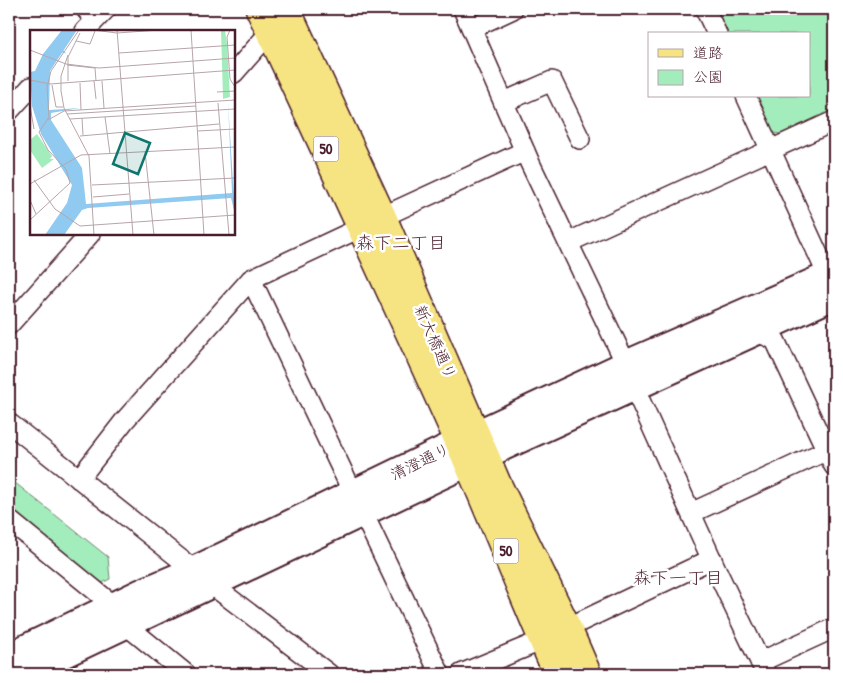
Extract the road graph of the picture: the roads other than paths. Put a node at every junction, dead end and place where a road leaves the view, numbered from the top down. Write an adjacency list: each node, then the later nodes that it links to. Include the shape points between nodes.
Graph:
1 (83, 9): 2 (street, via 88,15)
2 (93, 9)
3 (106, 9): 10 (street)
4 (286, 9): 21 (main road, 新大橋通り / 50)
5 (463, 9): 9 (street)
6 (513, 9): 9 (street)
7 (706, 9): 11 (street)
8 (265, 20): 12 (street); 21 (main road, 新大橋通り / 50)
9 (472, 28): 15 (street)
10 (86, 30)
11 (716, 32)
12 (235, 71)
13 (30, 88): 16 (street)
14 (747, 98): 20 (street)
15 (504, 102): 18 (street, via 552,81); 19 (street)
16 (9, 111)
17 (834, 121): 20 (street)
18 (580, 139)
19 (525, 151): 21 (street); 23 (street)
20 (771, 151): 23 (street); 25 (street)
21 (372, 222): 24 (street); 30 (main road, 新大橋通り / 50)
22 (89, 235): 26 (street)
23 (570, 242): 28 (street)
24 (251, 279): 32 (street, via 125,420); 33 (street)
25 (832, 282): 27 (main road, 清澄通り); 28 (main road, 清澄通り)
26 (9, 325)
27 (756, 331): 28 (main road, 清澄通り); 31 (street, via 775,340)
28 (630, 376): 30 (main road, 清澄通り); 34 (street)
29 (9, 423): 32 (street)
30 (472, 449): 33 (main road, 清澄通り); 39 (main road, 新大橋通り / 50, via 520,532); 41 (main road, 新大橋通り / 50)
31 (832, 454): 34 (street)
32 (79, 479): 37 (street)
33 (358, 503): 37 (main road, 清澄通り); 47 (street)
34 (691, 513): 36 (street)
35 (9, 520): 38 (street)
36 (712, 559): 39 (street); 43 (street)
37 (203, 577): 38 (main road, 清澄通り); 46 (street)
38 (120, 615): 42 (main road, 清澄通り); 44 (main road, 清澄通り); 45 (street)
39 (567, 628): 50 (main road, 新大橋通り / 50)
40 (834, 628): 43 (street)
41 (543, 640): 48 (street); 49 (main road, 新大橋通り / 50)
42 (9, 656)
43 (763, 668)
44 (22, 674)
45 (186, 674)
46 (329, 674)
47 (440, 674)
48 (462, 674)
49 (558, 674)
50 (587, 674)

